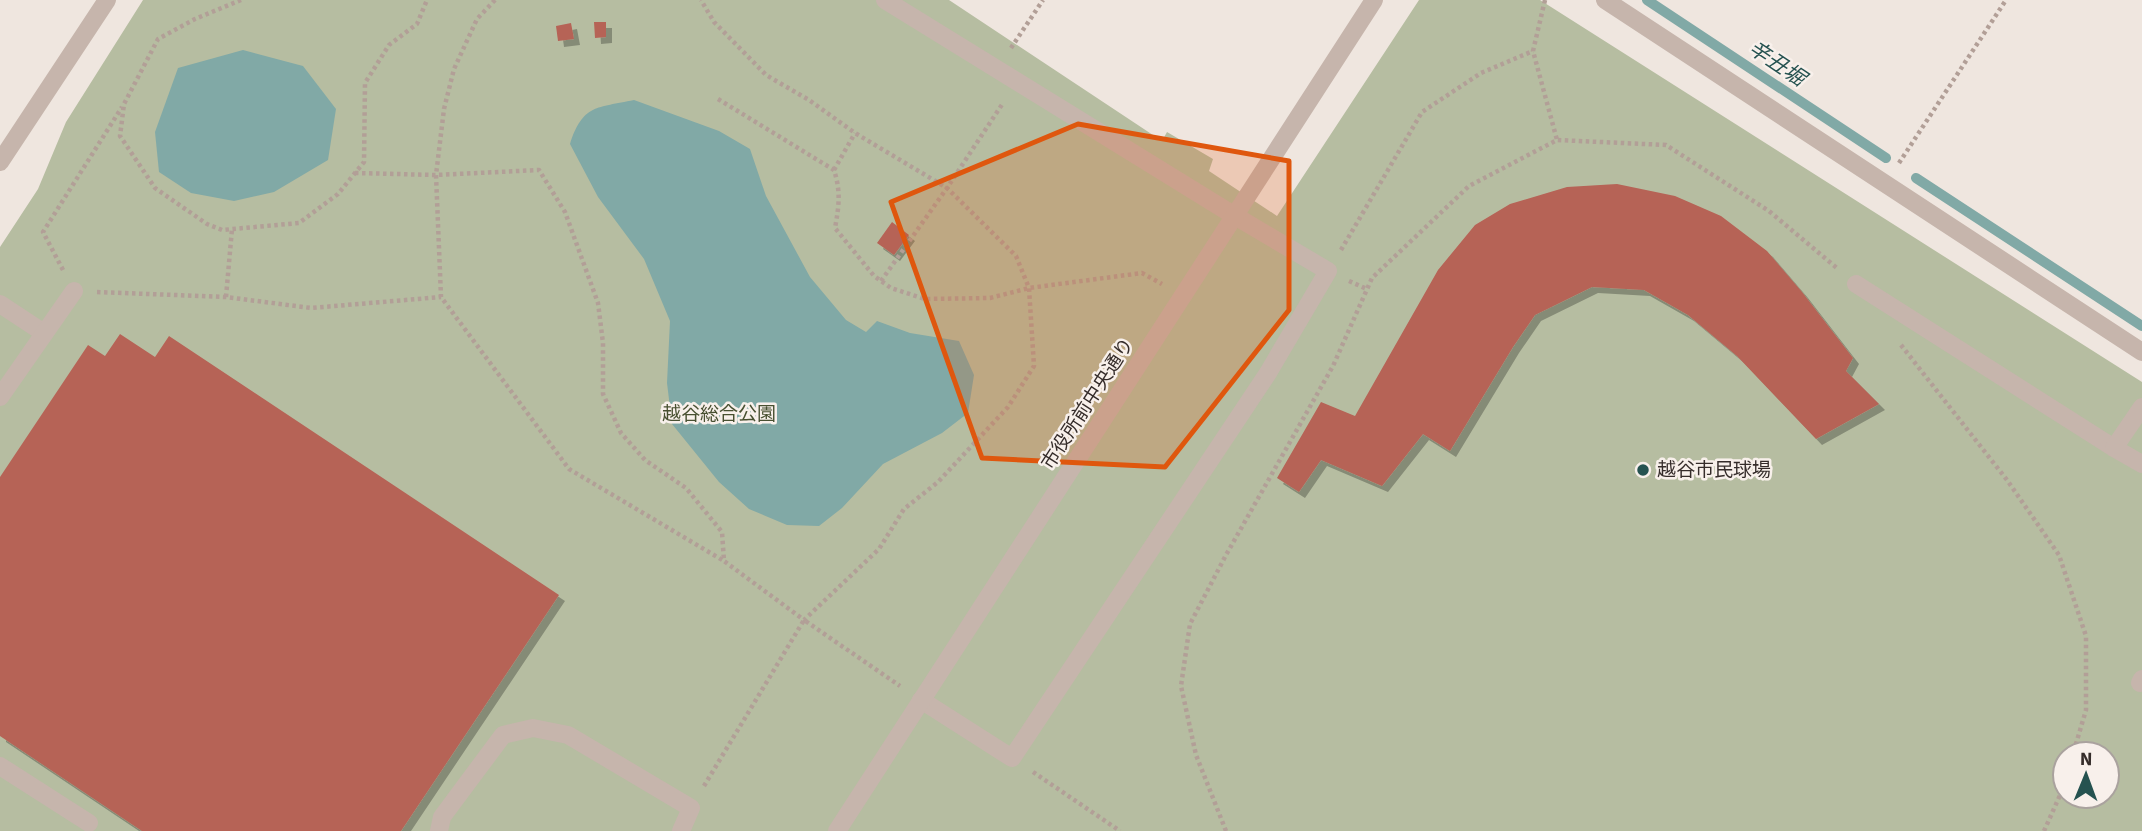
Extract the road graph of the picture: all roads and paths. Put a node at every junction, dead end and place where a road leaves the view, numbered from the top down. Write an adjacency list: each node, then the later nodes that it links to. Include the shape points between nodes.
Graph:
1 (107, 0): 20 (street)
2 (241, 0): 16 (path, via 158,39)
3 (427, 0): 22 (path, via 416,24 389,45 365,83 364,162)
4 (495, 0): 23 (path, via 477,19 454,69)
5 (701, 0): 17 (path, via 714,22 766,75)
6 (885, 0): 13 (street, via 951,47)
7 (1043, 0): 13 (path)
8 (1374, 0): 25 (street, 市役所前中央通り)
9 (1545, 0): 12 (path)
10 (1605, 0): 38 (street)
11 (2006, 0): 19 (path)
12 (1533, 51): 18 (path); 27 (path, via 1481,73 1422,112)
13 (998, 69): 14 (street)
14 (1018, 82): 24 (path); 25 (street, via 1077,126)
15 (718, 99): 21 (path)
16 (124, 104): 26 (path, via 120,136 155,188 207,224); 31 (path, via 43,232)
17 (855, 133): 21 (path); 24 (path)
18 (1557, 140): 29 (path, via 1666,145 1769,211); 56 (path, via 1469,186 1372,278 1333,366 1190,624 1181,685 1196,755)
19 (1908, 150)
20 (0, 162)
21 (834, 170): 28 (path, via 839,186 835,228)
22 (355, 173): 23 (path); 26 (path, via 338,194 299,223)
23 (436, 175): 34 (path); 43 (path, via 539,170 565,212 598,303 603,394 621,433 645,460 686,488 722,532)
24 (947, 188): 28 (path); 30 (path, via 1016,256)
25 (1235, 215): 27 (street); 32 (street, 市役所前中央通り)
26 (232, 229): 33 (path)
27 (1328, 271): 47 (street, via 1268,373)
28 (881, 281): 30 (path, via 925,299 990,298)
29 (1856, 284): 41 (street)
30 (1029, 288): 32 (path, via 1142,273); 44 (path, via 1034,366 1008,407 938,482 904,509 878,549)
31 (74, 291): 33 (path); 36 (street)
32 (1183, 296): 45 (street, 市役所前中央通り)
33 (226, 297): 34 (path, via 311,307)
34 (441, 297): 43 (path, via 569,469)
35 (0, 304): 36 (street)
36 (44, 334): 39 (street)
37 (1900, 344): 46 (path, via 2060,555 2086,636 2086,710)
38 (2142, 352)
39 (0, 397)
40 (2142, 407): 41 (street)
41 (2114, 448): 42 (street)
42 (2142, 464)
43 (724, 561): 44 (path)
44 (804, 621): 45 (path); 49 (path)
45 (921, 700): 47 (street); 54 (street, 市役所前中央通り)
46 (2077, 740)
47 (1012, 758): 55 (path)
48 (0, 766): 51 (street)
49 (691, 808): 52 (street, via 568,735 533,728 503,735 442,817); 53 (street)
50 (2053, 810): 57 (path)
51 (89, 823)
52 (439, 831)
53 (681, 831)
54 (837, 831)
55 (1120, 831)
56 (1226, 831)
57 (2044, 831)

